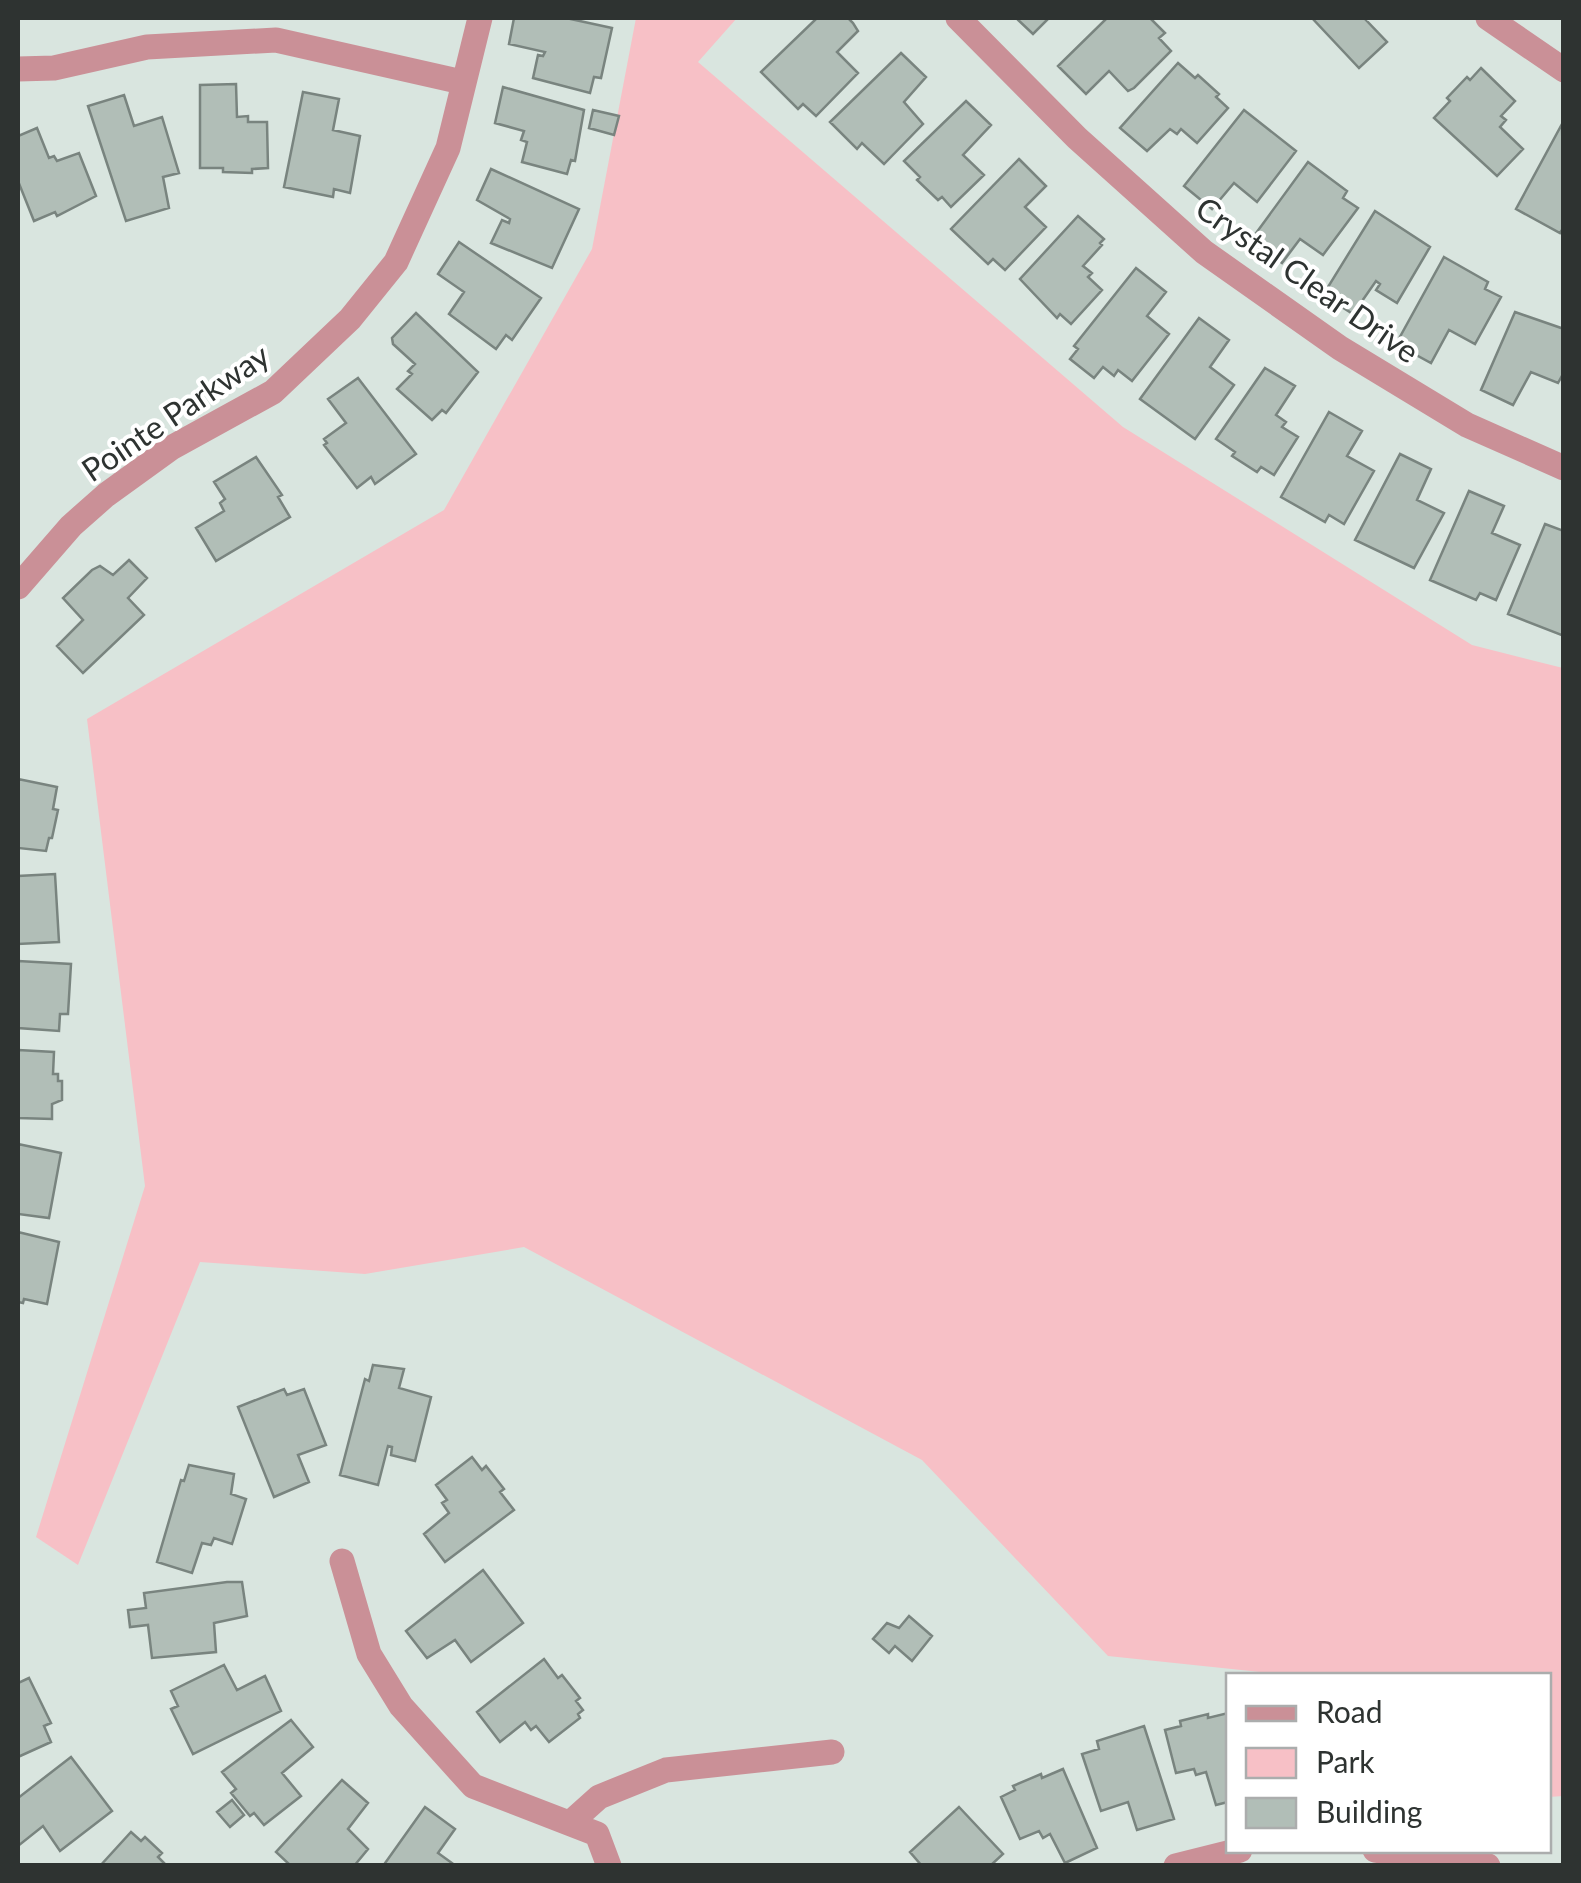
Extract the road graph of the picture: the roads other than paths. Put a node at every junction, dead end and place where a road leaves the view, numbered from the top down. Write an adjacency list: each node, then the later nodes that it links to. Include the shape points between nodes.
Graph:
1 (480, 18): 6 (street, Pointe Parkway)
2 (958, 18): 7 (street, Crystal Clear Drive, via 1204,252 1340,348 1467,425)
3 (1488, 18): 5 (street)
4 (18, 69): 6 (street, via 54,68 147,47 276,40)
5 (1564, 70)
6 (462, 82): 8 (street, Pointe Parkway, via 448,148 396,262 350,320 273,392 172,448 106,495)
7 (1564, 468)
8 (18, 587)
9 (342, 1560): 11 (street, via 369,1654 401,1706 474,1786)
10 (832, 1752): 11 (street, via 666,1770 599,1797)
11 (570, 1823): 14 (street, via 597,1834)
12 (1228, 1853): 15 (street)
13 (1396, 1853): 16 (street)
14 (609, 1866)
15 (1176, 1866)
16 (1488, 1866)

